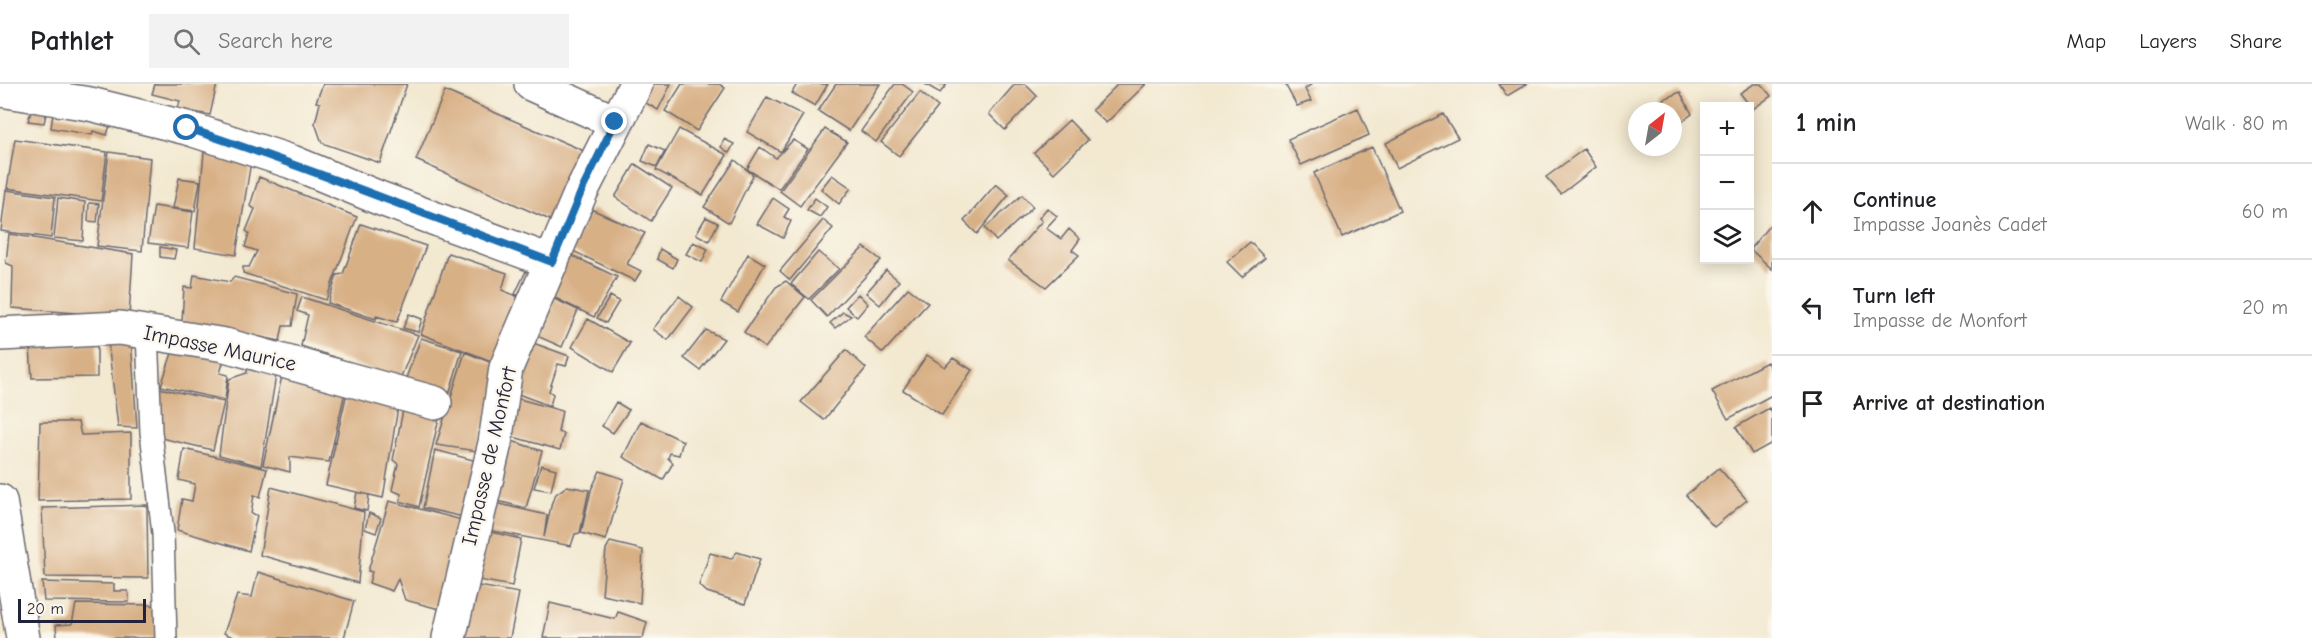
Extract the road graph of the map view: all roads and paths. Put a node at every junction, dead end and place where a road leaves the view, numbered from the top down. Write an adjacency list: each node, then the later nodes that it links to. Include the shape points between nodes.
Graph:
1 (531, 84): 4 (street)
2 (636, 84): 4 (street, Impasse de Monfort)
3 (0, 90): 5 (street, via 90,104 187,128 292,162)
4 (615, 122): 5 (street, Impasse de Monfort)
5 (552, 262): 12 (street, Impasse de Monfort, via 506,368 495,442)
6 (147, 332): 7 (street, Impasse Maurice, via 120,328); 8 (street, Impasse Maurice, via 225,345); 11 (lane, via 151,432 163,533)
7 (0, 334)
8 (435, 403)
9 (0, 501): 10 (street)
10 (23, 638)
11 (166, 638)
12 (449, 638)

